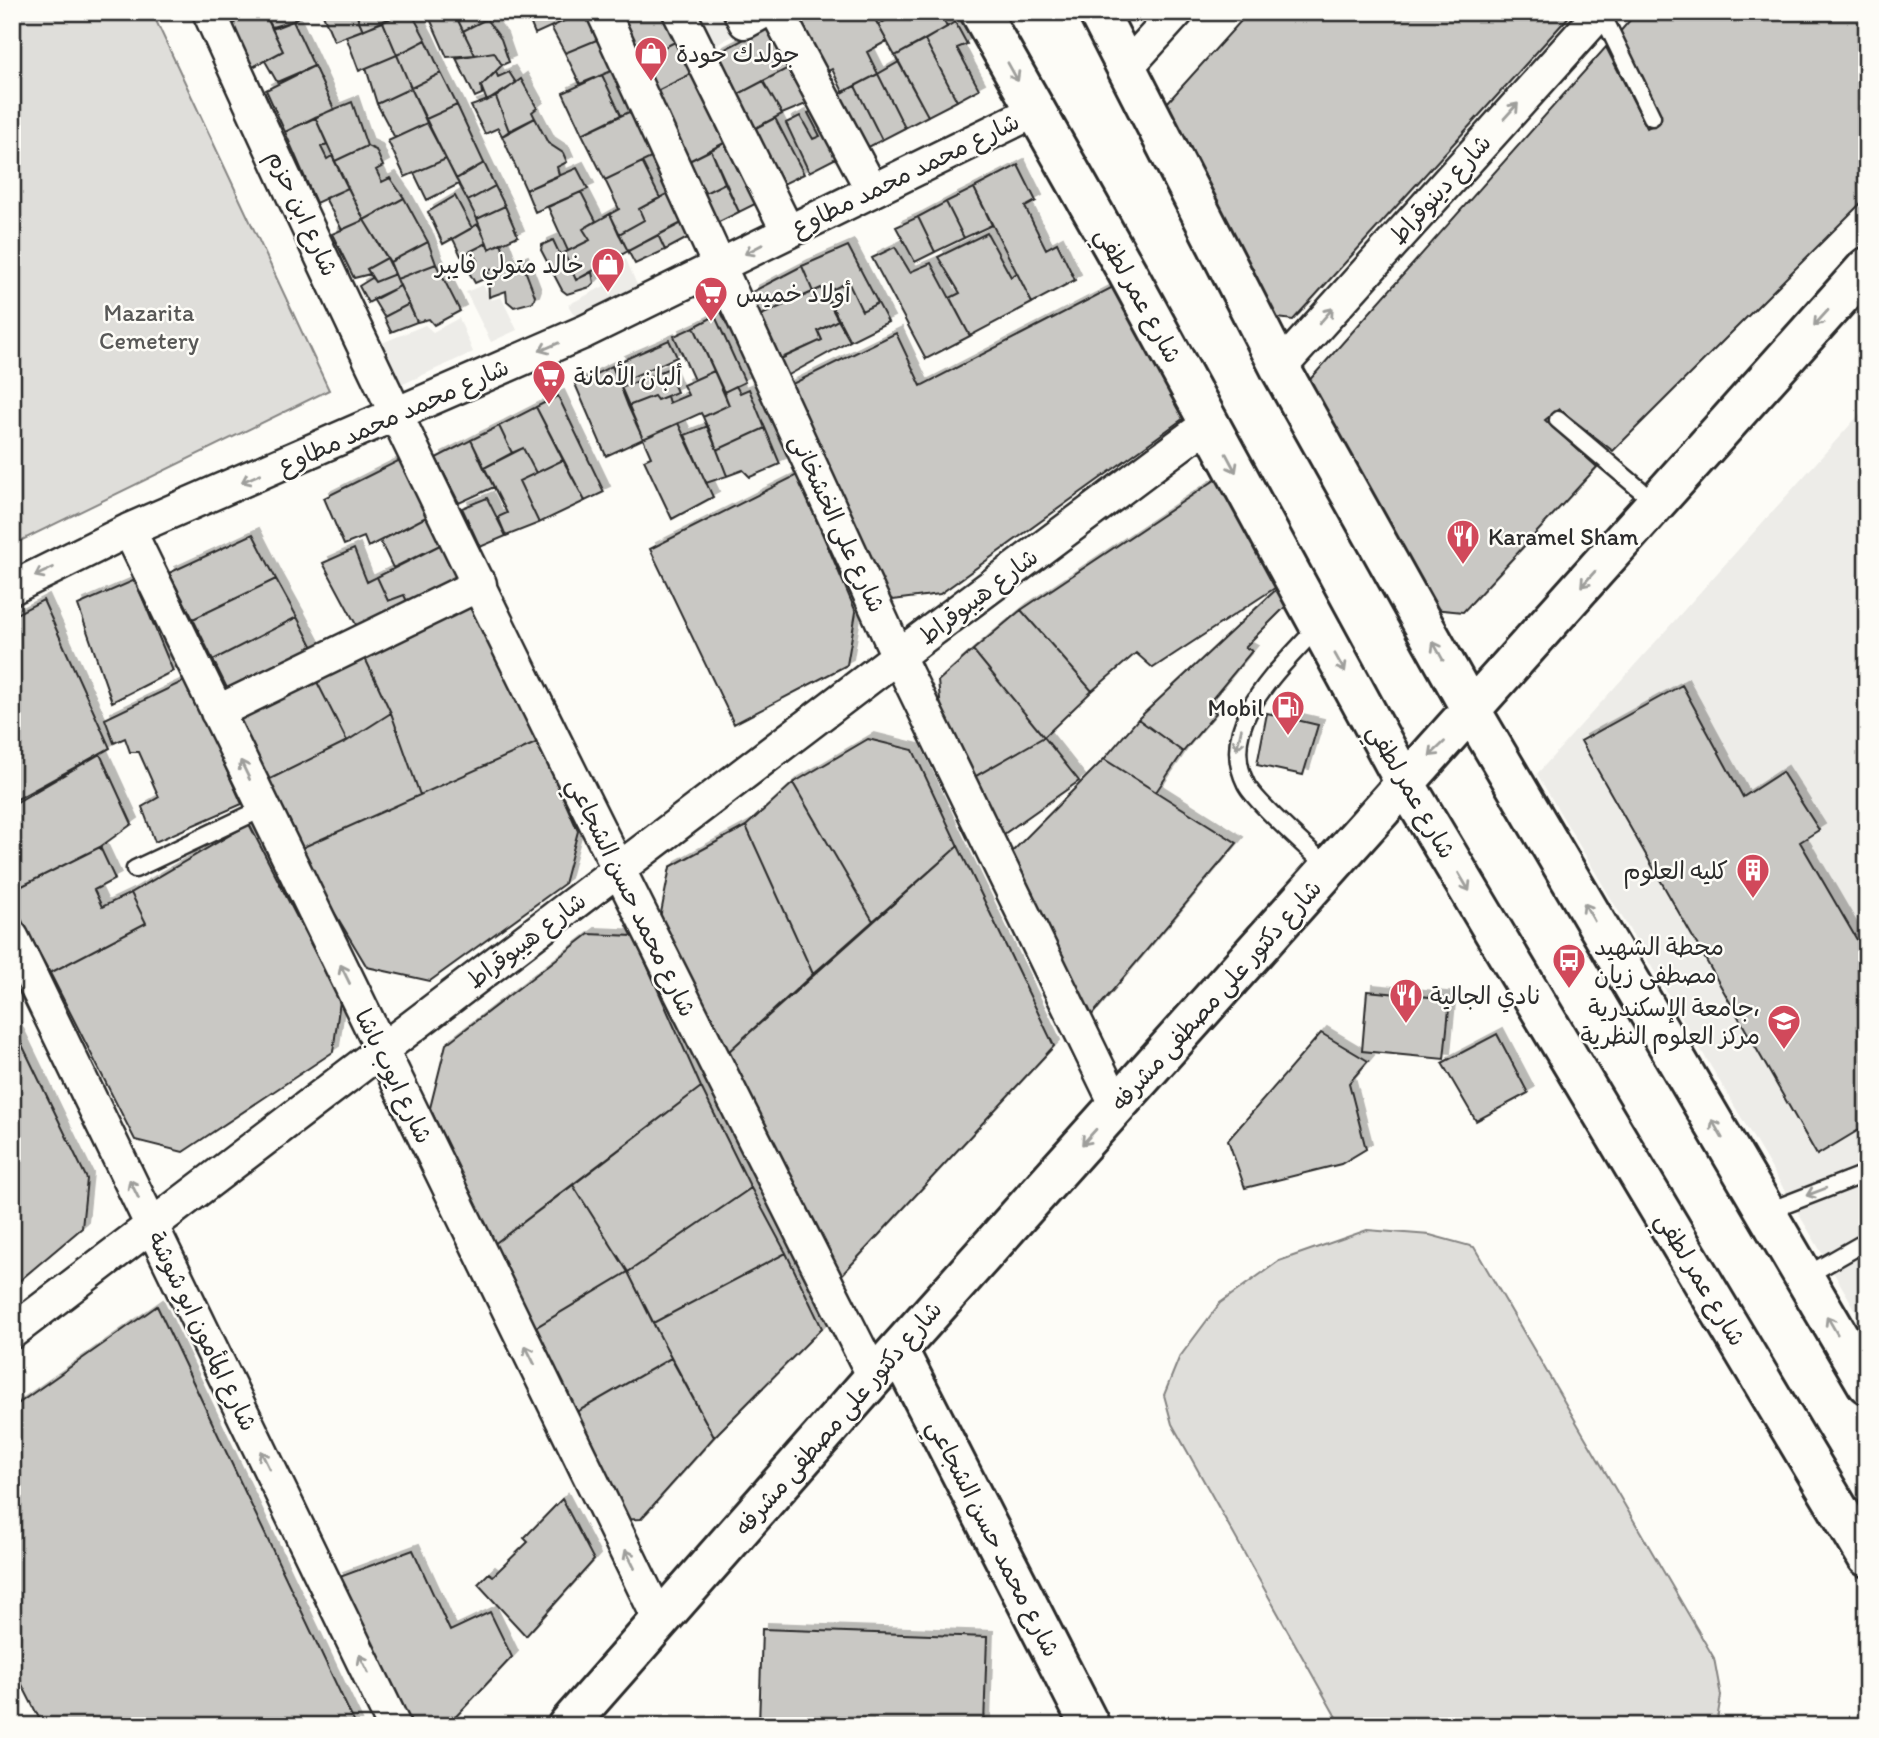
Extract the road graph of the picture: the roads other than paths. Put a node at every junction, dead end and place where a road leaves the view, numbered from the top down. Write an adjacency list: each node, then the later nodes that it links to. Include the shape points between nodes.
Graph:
1 (679, 12): 15 (street)
2 (740, 12): 3 (street, via 745,22)
3 (764, 12)
4 (777, 12): 14 (street)
5 (980, 12): 12 (main road, شارع عمر لطفي, one-way to 12)
6 (1098, 12): 11 (main road)
7 (1177, 12): 11 (street)
8 (1601, 12): 13 (lane); 18 (street, شارع دينوقراط, one-way to 8)
9 (214, 14): 19 (street, شارع ابن حزم)
10 (612, 15): 16 (street, شارع على الخشخانى)
11 (1128, 66): 18 (main road)
12 (1035, 111): 14 (street, شارع محمد محمد مطاوع); 21 (main road, شارع عمر لطفي)
13 (1652, 117)
14 (872, 190): 15 (street, شارع محمد محمد مطاوع)
15 (788, 232): 16 (street, شارع محمد محمد مطاوع, one-way to 16)
16 (721, 267): 19 (street, شارع محمد محمد مطاوع, one-way to 19); 27 (street, شارع على الخشخانى)
17 (1867, 267): 22 (main road, شارع دكتور على مصطفى مشرفه, one-way to 22)
18 (1280, 368): 28 (main road, one-way to 18)
19 (396, 414): 23 (street, شارع محمد محمد مطاوع, one-way to 23); 24 (street, شارع محمد حسن الشجاعي)
20 (1558, 420): 22 (lane)
21 (1209, 423): 26 (main road, شارع عمر لطفي, one-way to 26); 27 (street, شارع هيبوقراط)
22 (1656, 503): 28 (main road, شارع دكتور على مصطفى مشرفه, one-way to 28)
23 (129, 530): 25 (street, شارع محمد محمد مطاوع, one-way to 25); 29 (street, شارع ايوب باشا)
24 (480, 584): 29 (street); 34 (street, شارع محمد حسن الشجاعي)
25 (12, 588)
26 (1319, 625): 30 (main road, شارع عمر لطفي, one-way to 30); 32 (lane, one-way to 32, via 1248,709 1236,747 1246,786)
27 (898, 656): 34 (street, شارع هيبوقراط); 37 (street, شارع على الخشخانى)
28 (1471, 710): 30 (main road, شارع دكتور على مصطفى مشرفه, one-way to 30); 39 (main road, one-way to 28)
29 (217, 712): 31 (street, شارع ايوب باشا, one-way to 29)
30 (1405, 783): 32 (main road, شارع دكتور على مصطفى مشرفه); 46 (main road, شارع عمر لطفي, one-way to 46)
31 (264, 808): 33 (lane); 36 (street, شارع ايوب باشا, one-way to 31)
32 (1329, 868): 37 (main road, شارع دكتور على مصطفى مشرفه)
33 (135, 869)
34 (617, 870): 36 (street, شارع هيبوقراط); 44 (street, شارع محمد حسن الشجاعي)
35 (12, 937): 40 (street, شارع المأمون ابو شوشة, one-way to 35)
36 (382, 1050): 40 (street, شارع هيبوقراط); 47 (street, شارع ايوب باشا, one-way to 36)
37 (1116, 1106): 44 (main road, شارع دكتور على مصطفى مشرفه, one-way to 44)
38 (1867, 1173): 39 (lane, one-way to 39)
39 (1766, 1212): 42 (main road)
40 (152, 1226): 43 (street, شارع هيبوقراط); 48 (street, شارع المأمون ابو شوشة, one-way to 40)
41 (1867, 1241): 42 (lane)
42 (1804, 1277): 45 (main road, one-way to 42)
43 (12, 1332)
44 (886, 1364): 47 (main road, شارع دكتور على مصطفى مشرفه); 50 (main road, شارع محمد حسن الشجاعي)
45 (1867, 1384)
46 (1867, 1557)
47 (660, 1621): 49 (main road, شارع دكتور على مصطفى مشرفه)
48 (394, 1726)
49 (567, 1726)
50 (1090, 1726)

